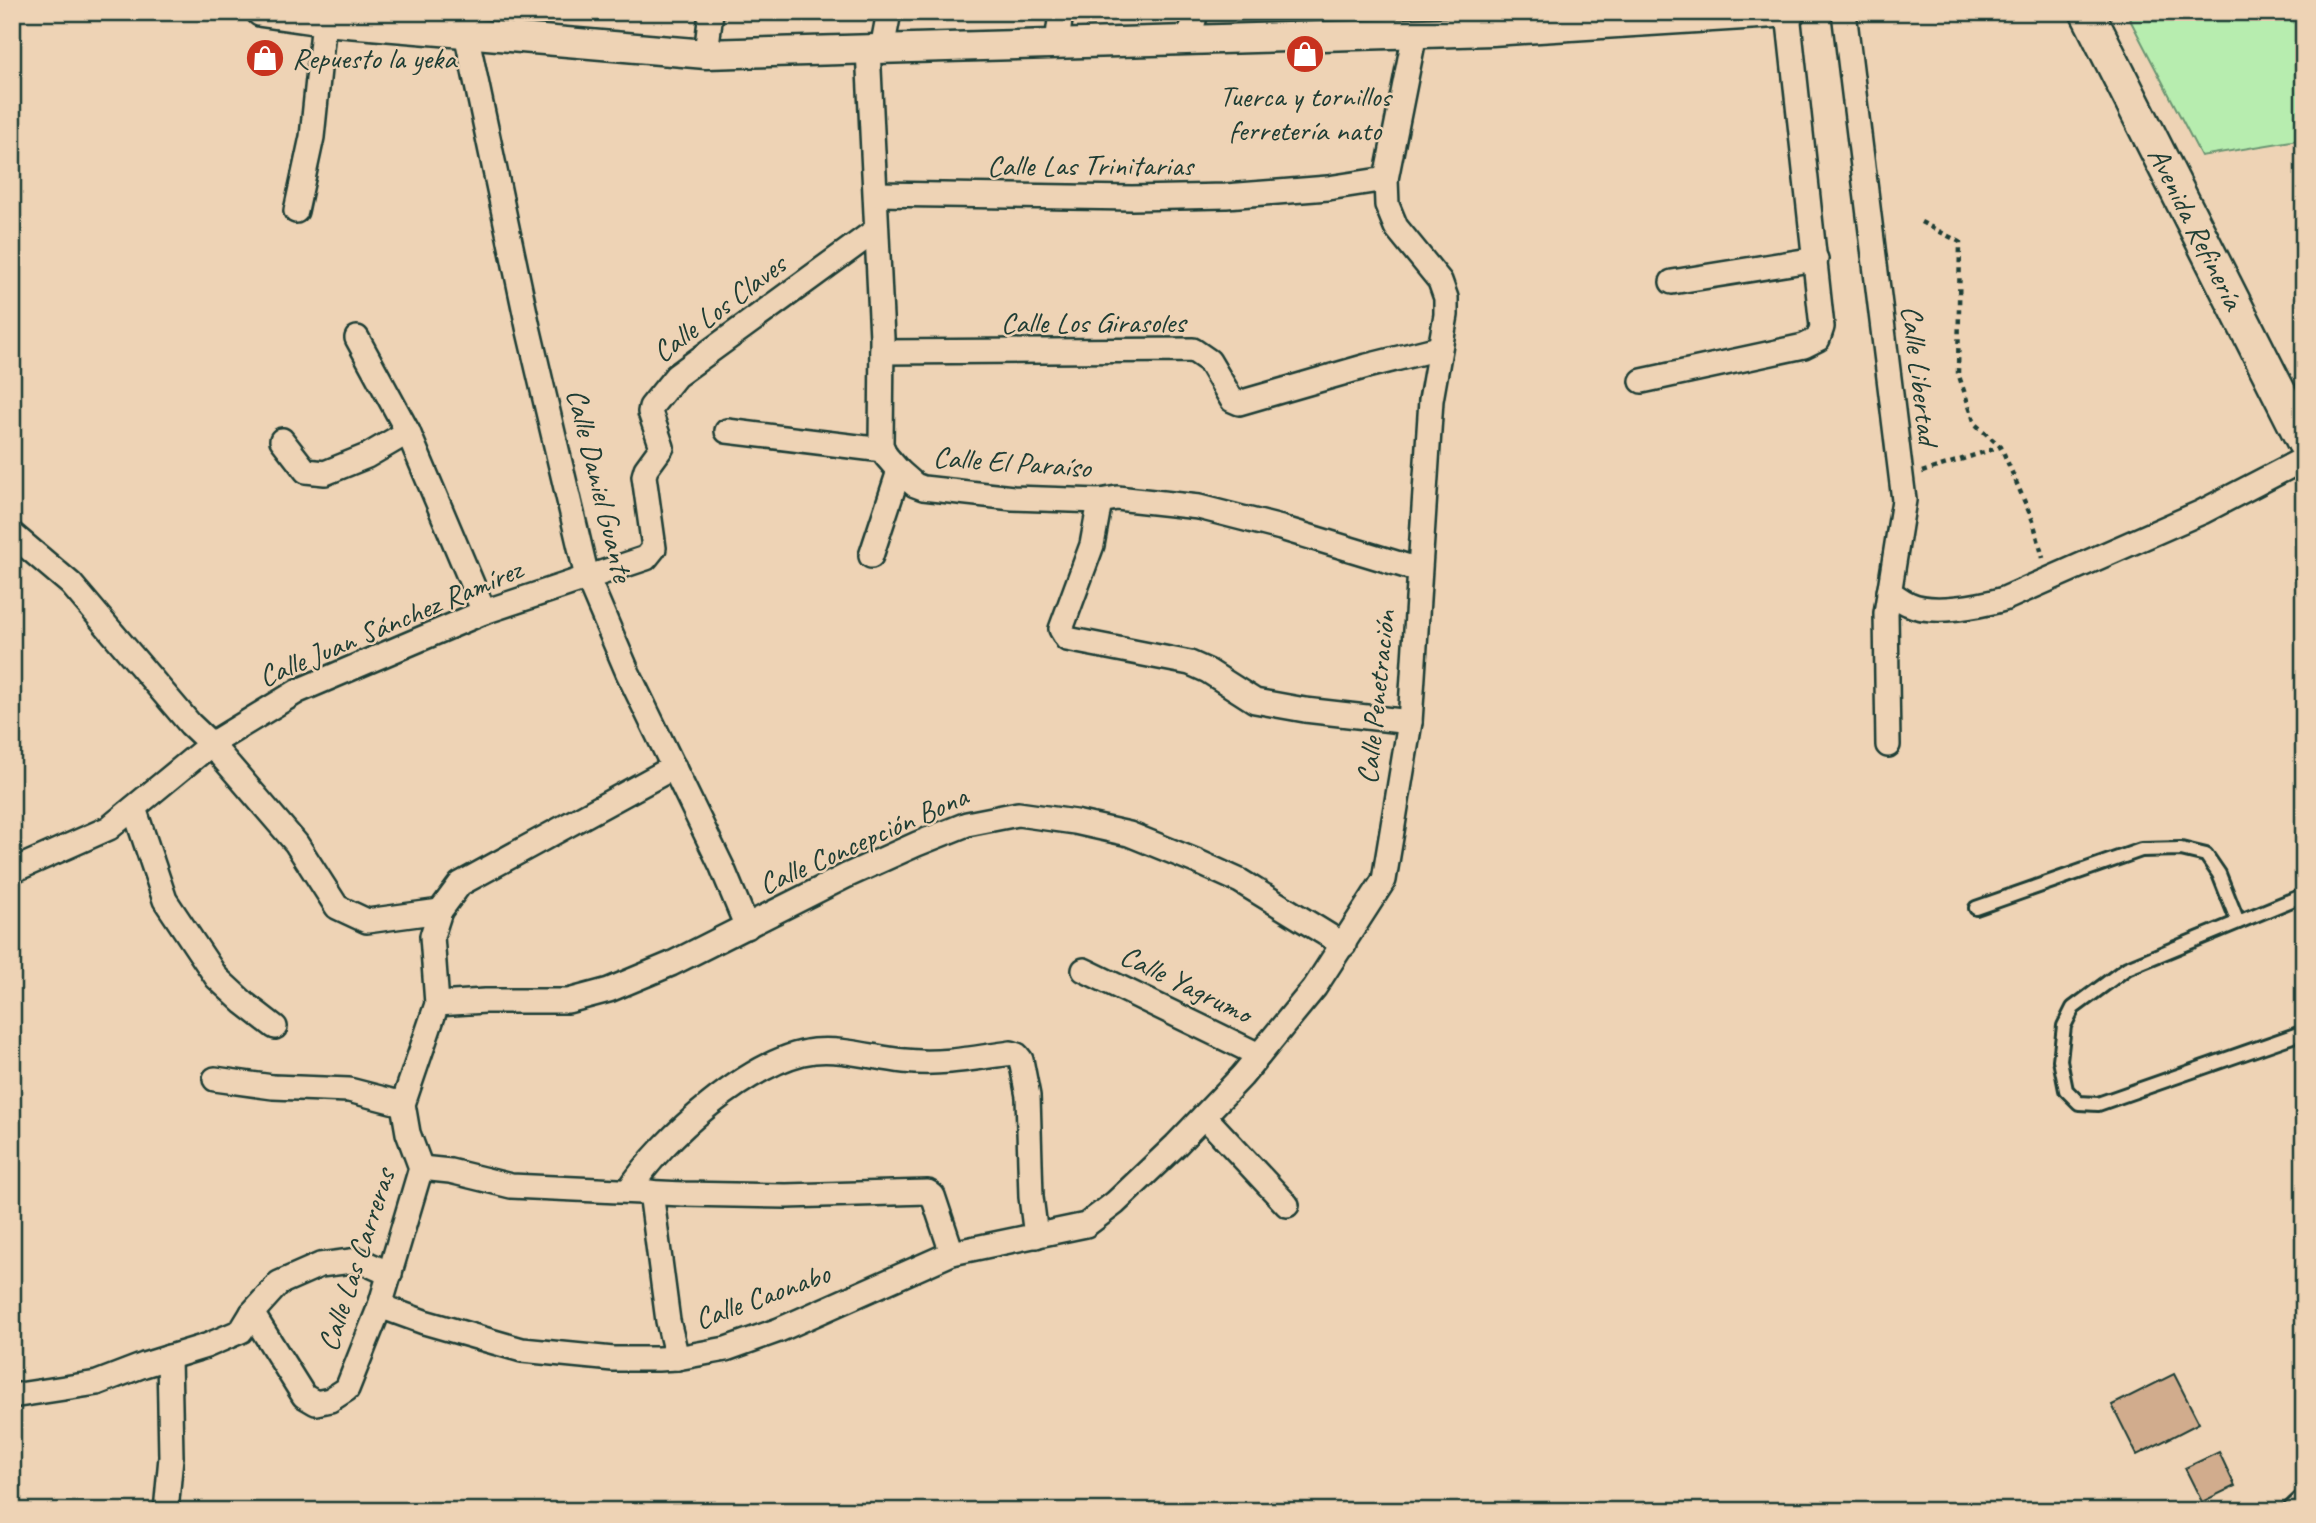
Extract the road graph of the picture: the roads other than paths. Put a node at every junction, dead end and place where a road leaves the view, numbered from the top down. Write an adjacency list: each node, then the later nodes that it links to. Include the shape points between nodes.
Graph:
1 (261, 12): 9 (street)
2 (711, 12): 16 (street)
3 (889, 12): 15 (street)
4 (1061, 12): 14 (street)
5 (1196, 12): 13 (street)
6 (1844, 12): 39 (street, Calle Libertad, via 1904,500)
7 (2087, 12): 30 (main road, Avenida Refinería)
8 (1790, 13): 10 (street); 21 (street)
9 (340, 19): 11 (street); 19 (street)
10 (1498, 22): 12 (street)
11 (466, 33): 16 (street); 38 (street, Calle Daniel Guante)
12 (1415, 33): 13 (street); 17 (street, Calle Penetración)
13 (1189, 40): 14 (street)
14 (1057, 44): 15 (street)
15 (875, 49): 16 (street); 18 (street)
16 (706, 54)
17 (1386, 179): 18 (street, Calle Las Trinitarias, via 1226,197); 24 (street, Calle Penetración, via 1387,205 1395,227 1444,289 1446,315)
18 (877, 194): 20 (street)
19 (296, 211)
20 (876, 230): 25 (street); 38 (street, Calle Los Claves, via 676,376 654,401 650,412 662,447 644,477 654,548 646,558)
21 (1816, 259): 22 (street); 26 (street, via 1822,327 1818,339 1804,346)
22 (1672, 282)
23 (357, 338): 28 (street)
24 (1439, 348): 25 (street, Calle Los Girasoles, via 1239,403 1232,400 1209,361 1193,350); 37 (street, Calle Penetración)
25 (882, 352): 31 (street)
26 (1642, 381)
27 (727, 430): 31 (street)
28 (408, 432): 29 (street, via 326,473 306,471); 40 (street)
29 (282, 440)
30 (2304, 442)
31 (883, 450): 33 (street, Calle El Paraíso)
32 (2304, 459): 39 (street, via 2202,512 2004,599 1980,606 1926,608)
33 (900, 471): 34 (street, Calle El Paraíso, via 923,488); 36 (street)
34 (1100, 501): 37 (street, Calle El Paraíso, via 1117,498 1199,507); 41 (street, via 1092,545 1061,629 1067,639 1190,663 1255,701)
35 (12, 534): 42 (street, via 71,584)
36 (871, 556)
37 (1419, 570): 41 (street, Calle Penetración)
38 (587, 577): 40 (street, Calle Juan Sánchez Ramírez); 44 (street, Calle Daniel Guante)
39 (1889, 592): 43 (street, Calle Libertad)
40 (484, 611): 42 (street, Calle Juan Sánchez Ramírez, via 298,691)
41 (1410, 722): 52 (street, Calle Penetración, via 1386,873)
42 (211, 744): 45 (street, Calle Juan Sánchez Ramírez); 49 (street, via 296,843 337,907 367,921)
43 (1888, 745)
44 (674, 767): 49 (street, via 460,884); 51 (street, Calle Daniel Guante)
45 (134, 808): 46 (street, Calle Juan Sánchez Ramírez, via 110,828); 55 (street, via 165,900 217,978)
46 (12, 871)
47 (2304, 895): 50 (lane)
48 (1976, 908): 50 (lane, via 2141,850 2181,849 2206,855 2219,874)
49 (440, 911): 54 (street, via 432,936)
50 (2238, 922): 56 (lane, via 2127,968 2073,1008 2064,1026 2060,1060 2066,1090 2078,1103 2098,1104)
51 (747, 927): 52 (street, Calle Concepción Bona, via 917,844 967,824 1018,814 1129,834 1240,881); 54 (street, Calle Concepción Bona, via 609,990 568,1001)
52 (1344, 945): 57 (street, Calle Penetración)
53 (1084, 970): 57 (street, Calle Yagrumo)
54 (437, 1004): 59 (street)
55 (275, 1027)
56 (2304, 1032)
57 (1259, 1055): 60 (street, Calle Penetración)
58 (215, 1079): 59 (street, via 348,1090)
59 (403, 1104): 61 (street, Calle Las Carreras)
60 (1204, 1116): 63 (street); 64 (street, Calle Penetración, via 1096,1218)
61 (421, 1168): 62 (street, via 511,1186); 66 (street, Calle Las Carreras)
62 (640, 1191): 64 (street, via 650,1160 670,1140 758,1071 794,1055 833,1051 932,1062 1011,1053 1021,1060 1028,1096); 65 (street, via 786,1196 928,1192); 70 (street)
63 (1287, 1205)
64 (1036, 1236): 65 (street, Calle Caonabo)
65 (952, 1253): 70 (street, Calle Caonabo, via 779,1329 726,1349)
66 (390, 1274): 67 (street, Calle Las Carreras); 68 (street, via 359,1260 320,1265 279,1283)
67 (380, 1306): 68 (street, Calle Las Carreras, via 347,1389 316,1403 304,1396); 70 (street, Calle Caonabo, via 522,1350 613,1359)
68 (252, 1313): 69 (street, via 241,1331)
69 (169, 1357): 71 (street, via 97,1382); 73 (street, via 171,1457)
70 (677, 1358)
71 (12, 1396)
72 (2304, 1495): 74 (lane)
73 (166, 1511)
74 (2287, 1511)

